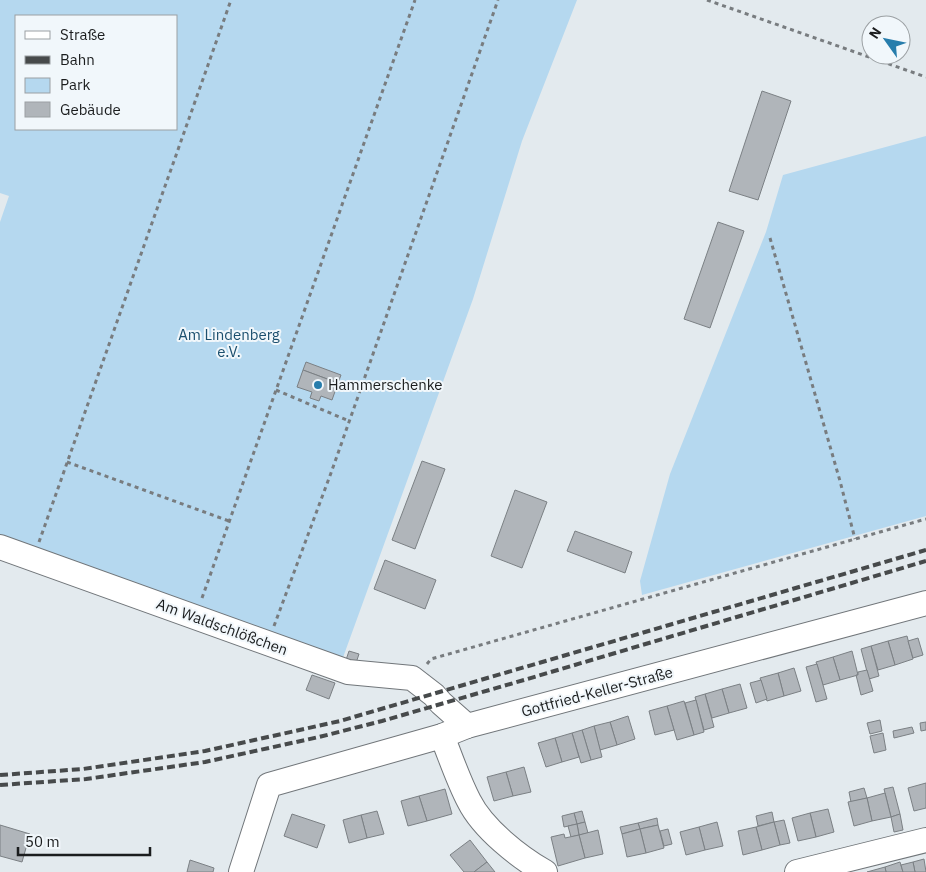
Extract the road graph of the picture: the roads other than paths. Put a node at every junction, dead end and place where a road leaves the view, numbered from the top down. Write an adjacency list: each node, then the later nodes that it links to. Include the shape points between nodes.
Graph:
1 (0, 547): 3 (street, Am Waldschlößchen, via 348,672 412,678)
2 (926, 603): 3 (street, Gottfried-Keller-Straße)
3 (467, 726): 4 (street, Gottfried-Keller-Straße)
4 (442, 736): 6 (street, Gottfried-Keller-Straße, via 269,785); 7 (street, via 469,802 478,815 519,855)
5 (926, 840): 8 (street)
6 (241, 872)
7 (545, 872)
8 (797, 872)

